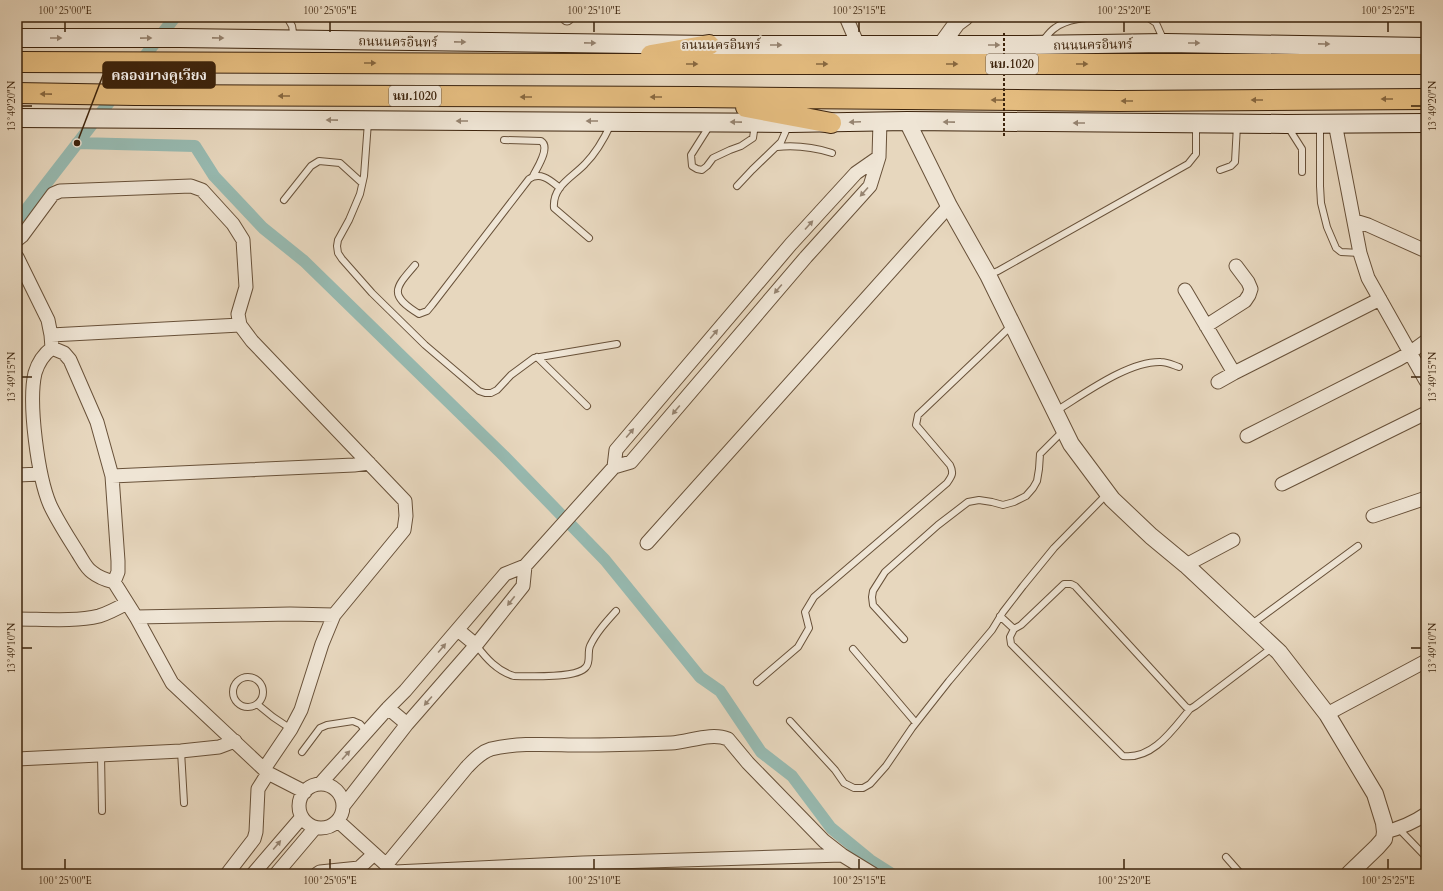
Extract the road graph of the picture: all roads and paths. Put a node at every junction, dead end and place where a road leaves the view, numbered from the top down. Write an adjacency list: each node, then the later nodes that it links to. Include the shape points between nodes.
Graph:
1 (287, 17): 8 (lane, via 292,26)
2 (846, 17): 11 (street)
3 (965, 17): 12 (street)
4 (1109, 17): 13 (lane, via 1066,22 1054,28)
5 (1147, 17): 9 (lane, via 1156,22)
6 (1004, 33): 35 (path, bridge)
7 (17, 38): 8 (main road, ถนนนครอินทร์ / นบ.1020, one-way to 8)
8 (294, 40): 10 (main road, ถนนนครอินทร์ / นบ.1020, one-way to 10)
9 (1166, 43): 13 (main road, ถนนนครอินทร์ / นบ.1020); 14 (main road, ถนนนครอินทร์ / นบ.1020, one-way to 14)
10 (709, 45): 11 (main road, ถนนนครอินทร์ / นบ.1020, one-way to 11); 16 (main road)
11 (858, 45): 12 (main road, ถนนนครอินทร์ / นบ.1020)
12 (941, 45): 13 (main road, ถนนนครอินทร์ / นบ.1020, one-way to 13)
13 (1040, 45)
14 (1426, 46)
15 (17, 62): 16 (main road, ถนนนครอินทร์ / นบ.1020, one-way to 16)
16 (597, 64): 17 (main road, ถนนนครอินทร์ / นบ.1020, one-way to 17)
17 (1426, 64)
18 (17, 93): 19 (main road, นบ.1020, one-way to 18)
19 (695, 97): 20 (main road, นบ.1020, one-way to 19, via 1118,101); 29 (main road)
20 (1426, 99)
21 (17, 118): 22 (main road, นบ.1020, one-way to 21)
22 (368, 121): 23 (main road, นบ.1020, one-way to 22); 43 (lane)
23 (612, 121): 26 (main road, นบ.1020); 45 (lane, via 604,141)
24 (880, 121): 25 (main road, นบ.1020); 29 (main road, นบ.1020, one-way to 29); 39 (street)
25 (907, 121): 30 (main road, นบ.1020, one-way to 25); 48 (street)
26 (712, 122): 27 (main road, นบ.1020, one-way to 26); 27 (lane, via 691,155 692,166 697,169 702,170 713,158 753,138)
27 (756, 122): 28 (main road, นบ.1020)
28 (790, 123): 29 (main road, นบ.1020); 37 (lane)
29 (831, 123)
30 (1196, 123): 31 (main road, นบ.1020); 60 (lane, via 1196,154 1188,164)
31 (1237, 123): 33 (main road, นบ.1020); 40 (lane, via 1234,162)
32 (1426, 123): 34 (main road, นบ.1020)
33 (1286, 124): 34 (main road, นบ.1020); 41 (lane, via 1302,149)
34 (1328, 124): 50 (street); 55 (lane, via 1320,186 1321,203 1336,248 1341,252)
35 (1004, 138)
36 (504, 140): 42 (lane, via 544,143 544,153)
37 (777, 146): 38 (lane, via 793,145); 44 (lane)
38 (832, 153)
39 (879, 157): 46 (street, via 856,173); 49 (street, one-way to 49, via 870,186)
40 (1220, 170)
41 (1302, 172)
42 (533, 176): 45 (lane, via 544,177); 58 (lane, via 432,305 418,314 404,302 397,291 400,283)
43 (362, 183): 47 (lane, via 340,164 319,161 311,166); 70 (lane, via 360,194 337,246 342,259 377,298 425,345 479,391 490,393 497,390 526,362)
44 (738, 186)
45 (560, 188): 51 (lane, via 553,202 554,208)
46 (832, 199): 49 (street); 53 (street, one-way to 46)
47 (284, 200)
48 (949, 206): 60 (street); 92 (street)
49 (847, 212): 57 (street)
50 (1355, 221): 54 (street); 55 (street)
51 (589, 238)
52 (17, 240): 64 (street, via 54,194 60,191 191,186 197,188 202,190 233,224 243,240 246,287 238,314)
53 (791, 244): 57 (street); 73 (street, one-way to 53)
54 (1426, 251)
55 (1360, 253): 62 (street, via 1368,278)
56 (17, 257): 66 (street, via 48,320)
57 (806, 257): 76 (street, one-way to 76)
58 (416, 265)
59 (1236, 266): 65 (street, via 1248,282 1251,289 1249,295 1245,301)
60 (988, 275): 63 (street)
61 (1185, 290): 65 (street)
62 (1380, 299): 69 (street); 72 (street)
63 (1012, 324): 78 (street); 111 (lane, via 918,415 916,425 950,465 952,477 814,597 805,612 809,628 798,647)
64 (240, 325): 66 (street); 82 (street, via 252,341)
65 (1206, 326): 72 (street)
66 (51, 341): 84 (street, via 35,372 34,418); 86 (street, via 70,360 98,422)
67 (1426, 341): 69 (street)
68 (617, 344): 70 (lane)
69 (1411, 352): 74 (street); 81 (street)
70 (537, 357): 77 (lane)
71 (1179, 367): 78 (lane, via 1161,362 1135,366 1108,379)
72 (1234, 373): 75 (street)
73 (680, 375): 76 (street); 83 (street, one-way to 73, via 616,450)
74 (1426, 381)
75 (1218, 382)
76 (694, 388): 83 (street, one-way to 83, via 631,462)
77 (587, 406)
78 (1055, 412): 80 (street)
79 (1426, 413): 87 (street)
80 (1064, 430): 88 (street); 106 (lane, via 1040,454 1037,481 1026,496 1003,505 979,500 968,502 885,572 873,591 873,606)
81 (1247, 436)
82 (369, 463): 86 (street); 99 (street, via 405,501 404,530)
83 (614, 467): 95 (street)
84 (41, 474): 85 (street); 96 (street, via 50,504 90,572)
85 (17, 475)
86 (112, 476): 96 (street, via 118,561 118,572)
87 (1282, 484)
88 (1107, 494): 94 (street, via 1150,536); 100 (lane, via 1054,548)
89 (1426, 499): 90 (street)
90 (1373, 516)
91 (1233, 540): 94 (street)
92 (647, 543)
93 (1358, 546): 103 (lane)
94 (1186, 565): 103 (street)
95 (525, 566): 105 (street, via 505,574); 107 (street, one-way to 107, via 523,586)
96 (114, 582): 97 (street)
97 (127, 603): 101 (street); 102 (street, via 95,617)
98 (616, 611): 107 (lane, via 599,631 590,648 589,662 580,672 556,676 514,676 487,660)
99 (334, 615): 101 (street); 119 (street, via 301,710)
100 (1000, 616): 104 (lane); 117 (lane, via 992,630)
101 (136, 617): 121 (street, via 172,683)
102 (17, 619)
103 (1250, 625): 108 (street)
104 (1014, 629): 114 (lane, via 1064,584 1071,584); 114 (lane, via 1010,638 1011,644 1123,756 1137,757 1145,754 1162,742)
105 (458, 630): 107 (street); 113 (street, one-way to 105)
106 (904, 639)
107 (476, 645): 118 (street, one-way to 118)
108 (1274, 647): 114 (lane); 115 (street)
109 (852, 649): 117 (lane)
110 (1426, 661): 115 (street)
111 (757, 682)
112 (257, 704): 112 (lane, via 246,707 237,701 233,690 239,681 250,678 260,683 263,694); 119 (lane)
113 (388, 708): 118 (street); 120 (street)
114 (1190, 709)
115 (1327, 714): 136 (street, via 1375,794)
116 (790, 721): 117 (lane, via 844,783 854,788 863,788 870,784)
117 (916, 723)
118 (407, 724): 130 (street)
119 (291, 729): 126 (street)
120 (367, 732): 123 (lane, via 353,721 327,725 320,728); 127 (street, one-way to 120)
121 (235, 741): 122 (street, via 219,747); 126 (street)
122 (181, 751): 124 (street); 129 (lane)
123 (302, 752)
124 (100, 755): 125 (street); 131 (lane)
125 (17, 759)
126 (266, 771): 128 (street); 142 (street, via 258,789 254,839)
127 (320, 784): 128 (street); 130 (street, via 336,790)
128 (305, 792): 133 (street, via 299,808)
129 (184, 803)
130 (344, 804): 134 (street, via 343,813)
131 (102, 811)
132 (1426, 814): 136 (street, via 1412,824)
133 (302, 817): 135 (street); 143 (street, one-way to 133)
134 (338, 821): 135 (street, via 332,826); 137 (street)
135 (315, 828): 144 (street)
136 (1389, 833): 140 (lane); 148 (street)
137 (374, 854): 141 (street); 145 (street, via 359,868)
138 (842, 855): 141 (street); 141 (street, via 824,841 728,739 714,736 676,742 522,745 490,750 478,756 467,767); 146 (street)
139 (1226, 857): 147 (lane)
140 (1426, 857)
141 (392, 870)
142 (227, 874)
143 (253, 874)
144 (276, 874)
145 (317, 874)
146 (873, 874)
147 (1241, 874)
148 (1349, 874)

